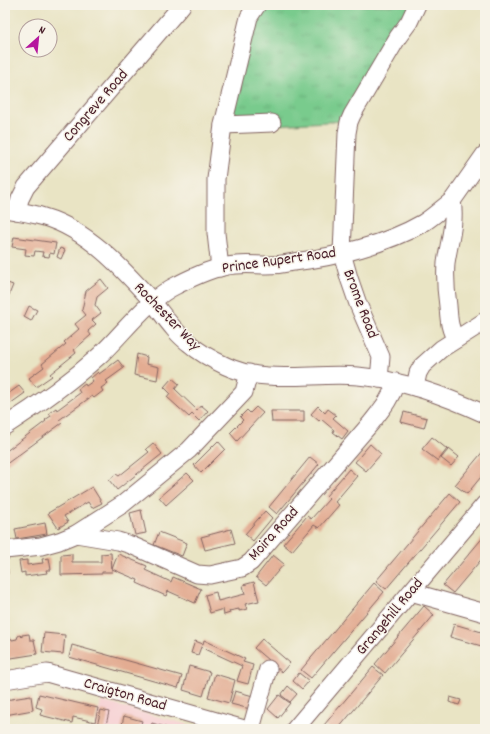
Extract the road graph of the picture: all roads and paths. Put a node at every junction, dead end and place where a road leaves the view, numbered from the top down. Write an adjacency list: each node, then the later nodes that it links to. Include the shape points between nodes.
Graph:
1 (182, 5): 8 (street, Congreve Road, via 26,187)
2 (421, 5): 9 (street, Brome Road, via 398,37 348,122)
3 (255, 6): 5 (street, via 249,17)
4 (272, 123): 5 (street)
5 (223, 124): 10 (street, via 215,210)
6 (485, 154): 7 (street, Prince Rupert Road)
7 (452, 201): 9 (street, Prince Rupert Road, via 424,222 402,234); 13 (street, via 454,211 446,263 446,285 449,324)
8 (11, 210): 11 (street, Rochester Way, via 44,217 83,236 117,264)
9 (342, 253): 10 (street, Prince Rupert Road, via 294,262); 15 (street, Brome Road, via 348,278 381,356)
10 (220, 268): 11 (street, Prince Rupert Road, via 163,292)
11 (152, 302): 14 (street, Rochester Way, via 189,344 207,357); 19 (street, Prince Rupert Road, via 99,356 38,405)
12 (485, 321): 13 (street)
13 (456, 339): 17 (street, via 422,366)
14 (250, 374): 15 (street, Rochester Way, via 339,375); 21 (street, via 244,392 189,450 123,504)
15 (379, 379): 16 (street, Rochester Way)
16 (396, 382): 17 (street, Rochester Way); 21 (street, Moira Road, via 389,400 371,423 251,562 242,568 210,576 197,574 118,542)
17 (415, 387): 18 (street, Rochester Way)
18 (485, 414)
19 (5, 426)
20 (485, 504): 23 (street, Grangehill Road)
21 (76, 534): 22 (street, via 41,546)
22 (5, 550)
23 (410, 592): 24 (street); 30 (street, Grangehill Road)
24 (485, 612)
25 (268, 669): 29 (street)
26 (5, 680): 27 (street, Craigton Road, via 47,673 110,697)
27 (224, 726): 28 (street, Craigton Road)
28 (244, 729)
29 (251, 729)
30 (295, 729)

